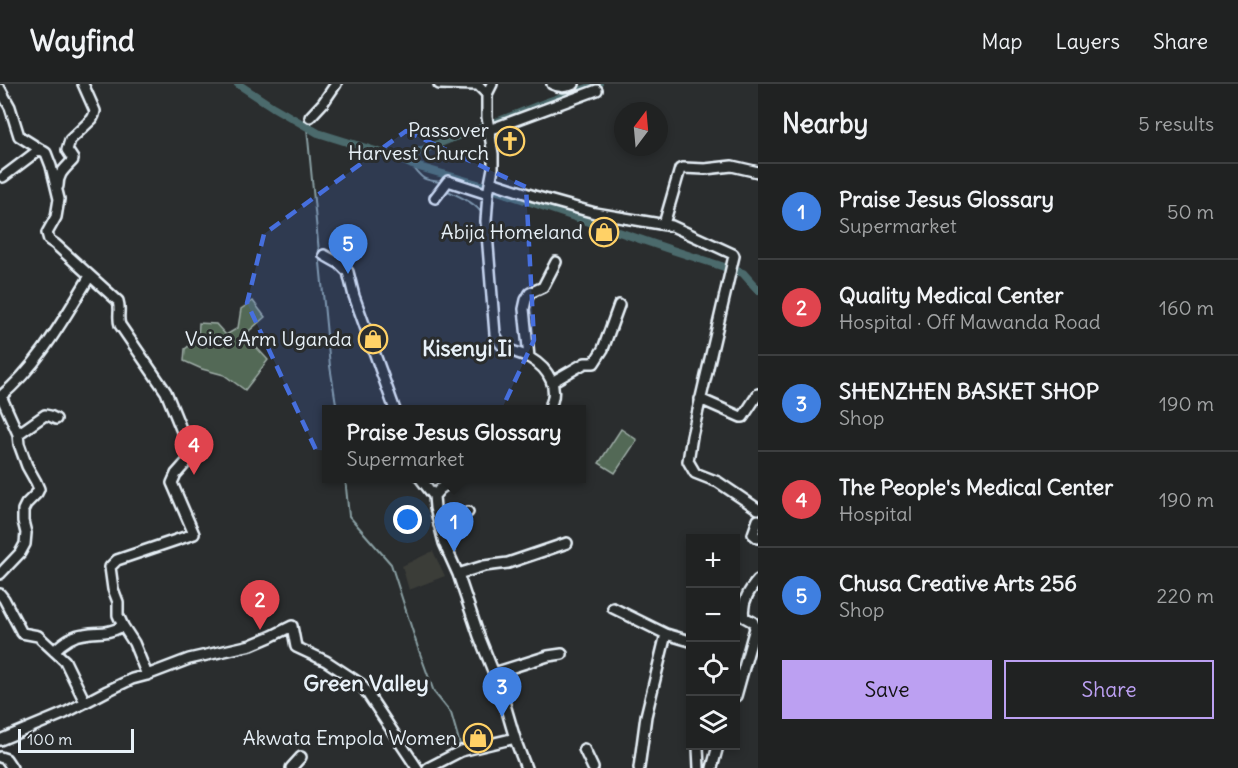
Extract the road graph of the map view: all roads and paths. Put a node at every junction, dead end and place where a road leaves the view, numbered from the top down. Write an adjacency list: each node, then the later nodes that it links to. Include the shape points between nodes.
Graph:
1 (83, 84): 19 (street, via 95,111 92,120 70,140 67,150 73,160 59,175)
2 (336, 84): 11 (street)
3 (439, 84): 7 (street)
4 (492, 84): 10 (street)
5 (552, 84): 6 (street)
6 (574, 84)
7 (478, 85): 10 (street)
8 (0, 89): 13 (street, via 19,136)
9 (597, 90): 12 (street)
10 (487, 94): 12 (street)
11 (310, 117)
12 (489, 130): 16 (street, via 493,154)
13 (40, 149): 15 (street); 19 (street, via 49,159)
14 (758, 172): 20 (street, via 732,166 681,169)
15 (3, 177)
16 (491, 182): 17 (street); 20 (street, via 595,213)
17 (488, 194): 18 (street, via 446,184); 25 (street, via 486,221 495,334 504,347)
18 (435, 198)
19 (59, 199): 23 (street, via 56,217 47,233 49,240)
20 (664, 224): 29 (street, via 734,256)
21 (324, 255): 30 (street, via 348,272)
22 (556, 261): 25 (street, via 543,287 530,293 526,300)
23 (90, 276): 28 (street, via 32,365); 48 (street, via 118,302 120,325 166,392 192,456 172,483 194,534 117,560 110,567)
24 (619, 305): 26 (street, via 594,363 585,363)
25 (529, 357): 26 (street)
26 (552, 382): 31 (street)
27 (758, 394): 29 (street, via 743,417)
28 (0, 396): 33 (street)
29 (700, 399): 37 (street, via 688,461 695,473)
30 (393, 405)
31 (550, 405)
32 (56, 419): 33 (street, via 45,415)
33 (18, 434): 43 (street, via 27,466 39,489 23,510 25,544)
34 (424, 483): 36 (street)
35 (449, 483): 36 (street)
36 (434, 496): 40 (street)
37 (758, 509)
38 (468, 512): 40 (street)
39 (758, 519): 41 (street, via 753,534)
40 (439, 525): 44 (street)
41 (758, 538)
42 (567, 543): 44 (street, via 508,563)
43 (0, 573)
44 (458, 574): 55 (street)
45 (758, 580): 54 (street, via 747,594 743,610 744,617 755,626)
46 (0, 594): 51 (street, via 22,633 38,636)
47 (613, 608): 49 (street)
48 (123, 626): 51 (street, via 111,632 82,634); 56 (street)
49 (666, 634): 50 (street); 70 (street, via 646,716)
50 (686, 640)
51 (54, 651): 58 (street, via 65,661)
52 (562, 654): 55 (street)
53 (740, 656): 54 (street)
54 (746, 658): 57 (street)
55 (494, 673): 59 (street)
56 (147, 675): 58 (street); 66 (street, via 189,659 251,645 292,626 296,646 361,684)
57 (740, 679)
58 (85, 702): 60 (street)
59 (515, 738): 67 (street, via 461,751); 68 (street)
60 (0, 740)
61 (584, 749): 69 (street)
62 (698, 750): 71 (street)
63 (717, 750): 72 (street)
64 (0, 758): 65 (street, via 6,759)
65 (12, 768)
66 (417, 768)
67 (428, 768)
68 (526, 768)
69 (593, 768)
70 (639, 768)
71 (699, 768)
72 (712, 768)

